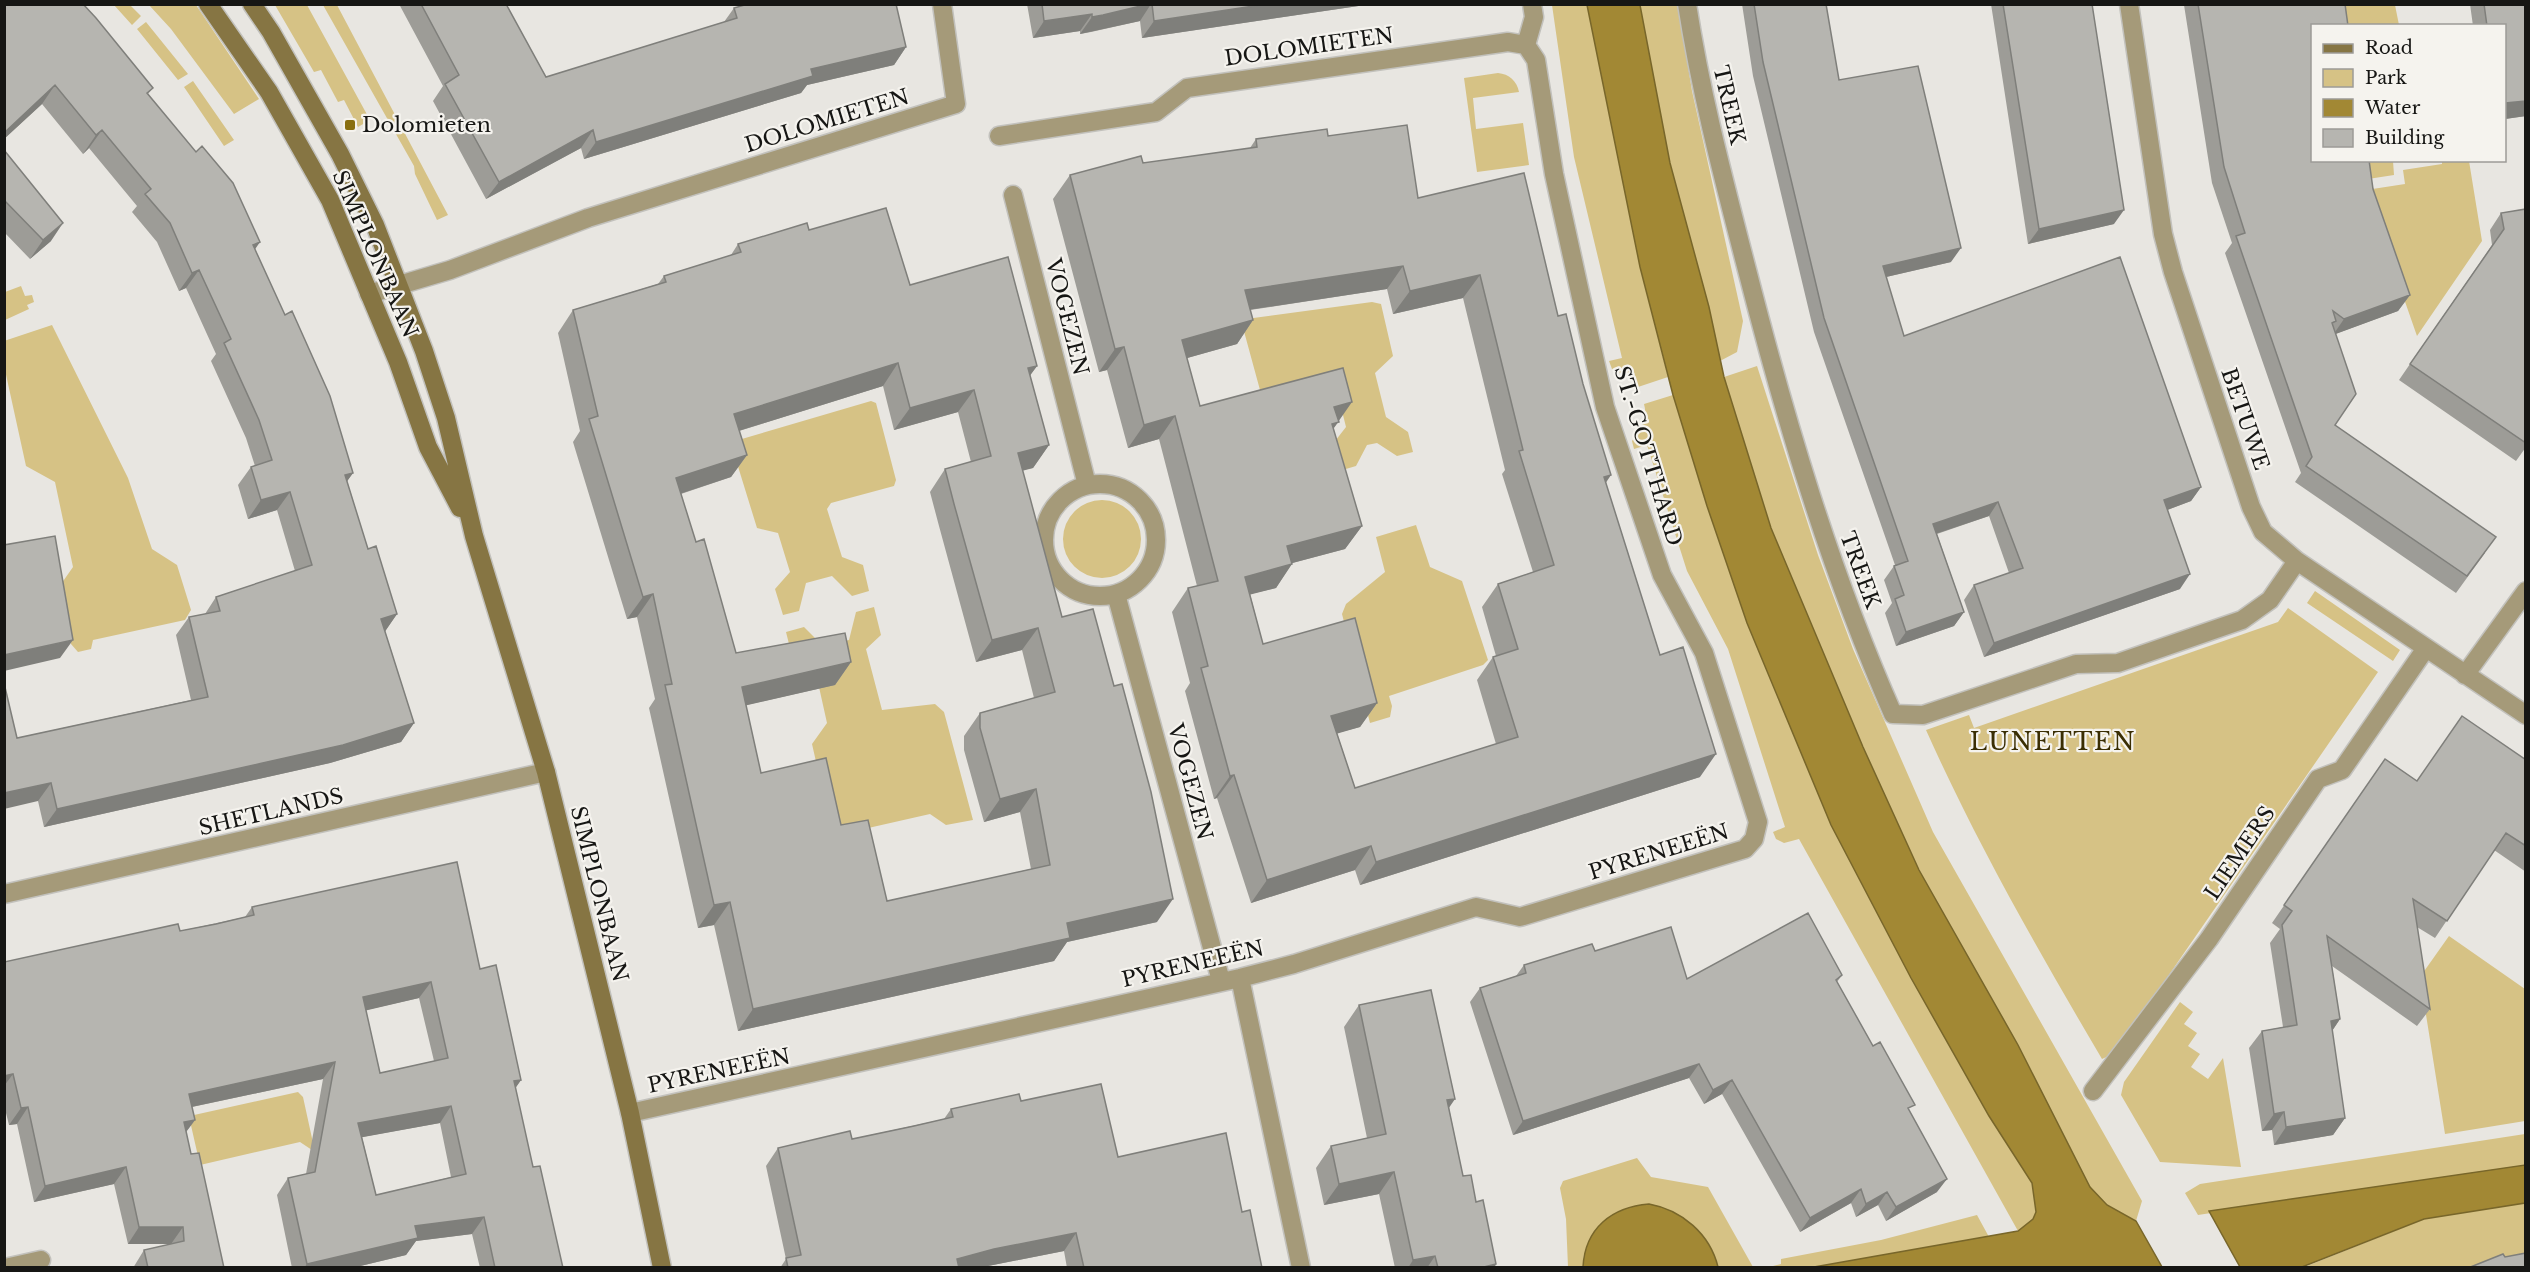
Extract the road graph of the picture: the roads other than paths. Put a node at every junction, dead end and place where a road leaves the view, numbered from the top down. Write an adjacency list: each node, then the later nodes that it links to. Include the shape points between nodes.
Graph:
1 (208, 4): 11 (street, SIMPLONBAAN, via 269,92 330,200)
2 (252, 4): 10 (street, SIMPLONBAAN, via 272,32 340,154)
3 (942, 4): 10 (street, DOLOMIETEN, via 956,104 588,218)
4 (1532, 4): 7 (street, via 1534,17)
5 (1687, 4): 14 (street, TREEK, via 1700,85 1785,415 1838,577 1893,714 1923,715 2076,664 2118,663 2242,620 2270,600)
6 (2129, 4): 14 (street, BETUWE, via 2163,234 2173,272 2251,507 2263,532)
7 (1526, 45): 8 (street, DOLOMIETEN, via 1508,42 1187,88 1156,112); 21 (street, ST.-GOTTHARD, via 1536,60 1554,174 1605,407 1662,575 1704,653 1758,822)
8 (999, 136)
9 (1013, 195): 12 (street, VOGEZEN)
10 (400, 285): 11 (street, DOLOMIETEN); 13 (street, SIMPLONBAAN, via 446,418)
11 (369, 294): 13 (street, SIMPLONBAAN, via 399,362 428,447)
12 (1087, 485): 16 (street, via 1105,483 1136,496 1148,508 1155,526 1155,550 1145,574 1132,587); 16 (street, via 1071,491 1053,510 1044,534 1044,551 1051,569 1079,593)
13 (474, 536): 20 (street, SIMPLONBAAN)
14 (2297, 561): 17 (street, BETUWE)
15 (2526, 591): 18 (street)
16 (1116, 594): 24 (street, VOGEZEN)
17 (2426, 648): 18 (street, BETUWE); 25 (street, LIEMERS, via 2342,770 2318,779 2209,939)
18 (2465, 675): 19 (street, BETUWE)
19 (2526, 715)
20 (546, 771): 22 (street, SHETLANDS); 26 (street, SIMPLONBAAN)
21 (1754, 839): 23 (street, PYRENEEËN, via 1745,849 1520,917 1476,907)
22 (4, 894)
23 (1240, 978): 24 (street, PYRENEEËN); 30 (street)
24 (1221, 981): 26 (street, PYRENEEËN)
25 (2093, 1091)
26 (630, 1113): 29 (street, SIMPLONBAAN)
27 (41, 1260): 28 (street)
28 (5, 1268)
29 (662, 1268)
30 (1301, 1268)

